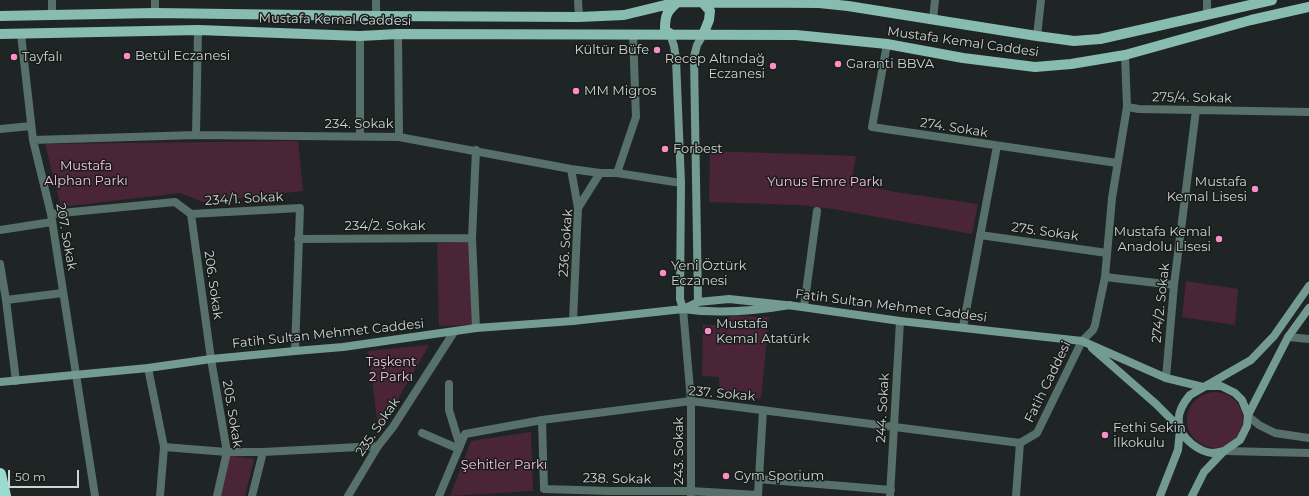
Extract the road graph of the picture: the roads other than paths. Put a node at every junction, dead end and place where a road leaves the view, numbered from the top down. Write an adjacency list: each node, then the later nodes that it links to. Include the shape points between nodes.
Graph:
1 (52, 0): 14 (street)
2 (155, 0): 12 (street)
3 (376, 0): 16 (street)
4 (578, 0): 17 (street)
5 (935, 0): 18 (street)
6 (1041, 0): 27 (street)
7 (1207, 0): 13 (street)
8 (1272, 0): 13 (main road, Mustafa Kemal Caddesi)
9 (679, 1): 10 (main road); 17 (main road, Mustafa Kemal Caddesi, via 624,15); 24 (main road, via 669,10 665,20 665,29)
10 (705, 2): 18 (main road, Mustafa Kemal Caddesi, via 819,3); 25 (main road, via 710,11)
11 (1309, 7): 29 (main road, Mustafa Kemal Caddesi, via 1251,20)
12 (155, 13): 14 (main road, Mustafa Kemal Caddesi); 16 (main road, Mustafa Kemal Caddesi)
13 (1207, 14): 27 (main road, Mustafa Kemal Caddesi, via 1100,39 1074,41)
14 (52, 15): 15 (main road, Mustafa Kemal Caddesi)
15 (0, 16)
16 (376, 16): 17 (main road, Mustafa Kemal Caddesi)
17 (579, 18)
18 (932, 19): 27 (main road, Mustafa Kemal Caddesi)
19 (198, 30): 21 (main road, Mustafa Kemal Caddesi); 26 (main road, Mustafa Kemal Caddesi); 35 (street)
20 (0, 34): 21 (main road, Mustafa Kemal Caddesi)
21 (21, 34): 33 (street, 207. Sokak)
22 (398, 34): 23 (main road, Mustafa Kemal Caddesi); 26 (main road, Mustafa Kemal Caddesi); 37 (street)
23 (633, 34): 24 (main road, Mustafa Kemal Caddesi); 44 (street, via 636,117)
24 (670, 34): 25 (main road); 45 (main road, via 676,59)
25 (702, 35): 28 (main road, Mustafa Kemal Caddesi, via 796,35); 61 (main road, via 694,57)
26 (360, 36): 36 (street)
27 (1037, 36)
28 (887, 44): 29 (main road, Mustafa Kemal Caddesi, via 963,58 1034,67); 39 (street, 274. Sokak, via 872,127)
29 (1125, 55): 30 (street)
30 (1127, 107): 31 (street, 275/4. Sokak); 41 (street, Fatih Caddesi)
31 (1196, 110): 32 (street, 275/4. Sokak); 57 (street, 274/2. Sokak)
32 (1309, 112)
33 (32, 126): 34 (street); 38 (street, 207. Sokak)
34 (0, 129)
35 (196, 135): 36 (street, 234. Sokak); 38 (street, 234. Sokak)
36 (360, 136): 37 (street, 234. Sokak)
37 (399, 137): 40 (street, 234. Sokak)
38 (33, 140): 49 (street, 207. Sokak)
39 (997, 146): 41 (street, 274. Sokak); 51 (street)
40 (476, 150): 42 (street, 234. Sokak); 52 (street)
41 (1117, 163): 54 (street, Fatih Caddesi)
42 (571, 169): 43 (street, 234. Sokak); 46 (street)
43 (600, 173): 44 (street, 234. Sokak); 46 (street, 236. Sokak)
44 (617, 173): 45 (street, 234. Sokak)
45 (681, 183): 65 (main road, via 680,299)
46 (578, 208): 66 (street, 236. Sokak)
47 (817, 211): 63 (street)
48 (191, 214): 49 (street, 234/1. Sokak, via 175,202); 53 (street, 234/1. Sokak, via 300,208); 75 (street, 206. Sokak)
49 (51, 218): 50 (street, 234/1. Sokak); 59 (street, 207. Sokak)
50 (0, 230)
51 (980, 235): 54 (street, 275. Sokak); 68 (street)
52 (472, 238): 53 (street, 234/2. Sokak); 69 (street)
53 (298, 239): 74 (street, 234/1. Sokak)
54 (1107, 253): 56 (street, Fatih Caddesi)
55 (0, 264): 60 (street)
56 (1105, 277): 57 (street); 73 (street, Fatih Caddesi, via 1095,325)
57 (1174, 285): 78 (street, 274/2. Sokak)
58 (1309, 286): 82 (main road, via 1274,336 1251,360)
59 (63, 293): 60 (street); 77 (street, 207. Sokak)
60 (6, 300): 79 (street)
61 (698, 302): 62 (main road, Fatih Sultan Mehmet Caddesi, via 729,298); 65 (main road, Fatih Sultan Mehmet Caddesi)
62 (790, 306): 63 (main road, Fatih Sultan Mehmet Caddesi); 65 (main road, via 758,310)
63 (804, 307): 67 (main road, Fatih Sultan Mehmet Caddesi)
64 (1309, 308): 71 (main road)
65 (683, 309): 66 (main road, Fatih Sultan Mehmet Caddesi); 83 (street, 243. Sokak)
66 (573, 321): 69 (main road, Fatih Sultan Mehmet Caddesi)
67 (900, 321): 68 (main road, Fatih Sultan Mehmet Caddesi); 87 (street, 244. Sokak)
68 (963, 327): 73 (main road, Fatih Sultan Mehmet Caddesi)
69 (476, 328): 70 (main road, Fatih Sultan Mehmet Caddesi)
70 (454, 332): 74 (main road, Fatih Sultan Mehmet Caddesi, via 344,347); 92 (street, 235. Sokak)
71 (1288, 337): 72 (street); 85 (main road)
72 (1309, 339)
73 (1084, 342): 78 (main road, Fatih Sultan Mehmet Caddesi); 88 (main road, via 1156,404); 91 (street, Fatih Caddesi, via 1037,433)
74 (295, 350): 75 (main road, Fatih Sultan Mehmet Caddesi)
75 (211, 359): 76 (main road, Fatih Sultan Mehmet Caddesi); 96 (street, 205. Sokak)
76 (148, 368): 77 (main road, Fatih Sultan Mehmet Caddesi); 93 (street)
77 (76, 374): 79 (main road, Fatih Sultan Mehmet Caddesi); 105 (street, 207. Sokak)
78 (1166, 378): 82 (main road, Fatih Sultan Mehmet Caddesi)
79 (16, 381): 80 (main road, Fatih Sultan Mehmet Caddesi)
80 (0, 382)
81 (450, 384): 94 (street, via 449,410)
82 (1204, 387): 85 (main road, via 1221,386 1235,393 1242,400); 88 (main road, via 1190,394 1183,402 1179,412)
83 (691, 401): 84 (street, 237. Sokak); 86 (street, 237. Sokak); 101 (street, 243. Sokak)
84 (763, 410): 87 (street, 237. Sokak); 100 (street)
85 (1248, 415): 90 (street, via 1259,425 1275,432); 95 (main road, via 1247,426 1240,440)
86 (542, 420): 94 (street, 237. Sokak, via 465,434); 103 (street, 238. Sokak, via 544,489)
87 (894, 428): 91 (street, 237. Sokak); 102 (street, 244. Sokak)
88 (1179, 428): 95 (main road, via 1187,440 1197,448 1211,453); 113 (main road, via 1178,450)
89 (422, 433): 94 (street)
90 (1309, 438)
91 (1020, 443): 112 (street)
92 (378, 446): 97 (street); 109 (street, 235. Sokak)
93 (164, 447): 96 (street); 106 (street)
94 (460, 447): 110 (street, 237. Sokak)
95 (1225, 451): 98 (street); 114 (main road, via 1204,472)
96 (227, 452): 97 (street); 107 (street, 205. Sokak)
97 (263, 452): 108 (street)
98 (1309, 453)
99 (0, 474): 104 (highway)
100 (758, 480): 102 (street); 111 (street)
101 (691, 493): 103 (street, 238. Sokak); 111 (street, 238. Sokak)
102 (890, 493)
103 (610, 494)
104 (5, 496)
105 (95, 496)
106 (160, 496)
107 (217, 496)
108 (252, 496)
109 (348, 496)
110 (440, 496)
111 (758, 496)
112 (1016, 496)
113 (1160, 496)
114 (1192, 496)

